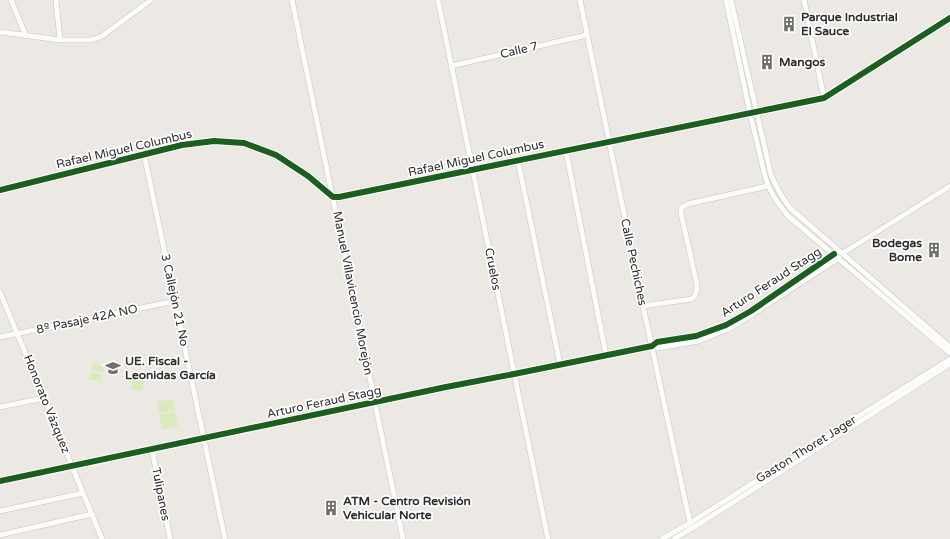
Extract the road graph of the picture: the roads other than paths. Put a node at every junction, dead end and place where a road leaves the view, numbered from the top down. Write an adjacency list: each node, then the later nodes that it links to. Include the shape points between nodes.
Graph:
1 (11, 0): 13 (street)
2 (56, 0): 14 (street)
3 (151, 0): 14 (street, via 102,36 92,40)
4 (292, 0): 27 (street, Manuel Villavicencio Morejón)
5 (439, 0): 15 (street, Cruelos)
6 (580, 0): 12 (street, Calle Pechiches)
7 (726, 0): 18 (street)
8 (731, 0): 17 (street)
9 (804, 0): 16 (street)
10 (950, 18): 16 (street, Rafael Miguel Columbus)
11 (0, 32): 13 (street)
12 (587, 35): 15 (street, Calle 7); 19 (street, Calle Pechiches)
13 (26, 36): 14 (street)
14 (60, 40)
15 (452, 66): 23 (street, Cruelos)
16 (824, 98): 17 (street, Rafael Miguel Columbus)
17 (757, 112): 18 (street, Rafael Miguel Columbus); 28 (street, via 775,185 790,208)
18 (750, 113): 19 (street, Rafael Miguel Columbus); 24 (street)
19 (609, 142): 20 (street, Rafael Miguel Columbus); 33 (street, Calle Pechiches)
20 (566, 151): 22 (street, Rafael Miguel Columbus); 39 (street)
21 (144, 154): 26 (street, Rafael Miguel Columbus); 27 (street, Rafael Miguel Columbus, via 214,141 244,143 276,155); 32 (street, 3 Callejón 21 No)
22 (518, 161): 23 (street, Rafael Miguel Columbus); 41 (street)
23 (473, 170): 27 (street, Rafael Miguel Columbus, via 339,197); 43 (street, Cruelos)
24 (768, 186): 29 (street, via 788,216); 33 (street, via 688,204 681,208 697,285 696,294 692,299)
25 (950, 186): 28 (street)
26 (0, 190)
27 (333, 196): 45 (street, Manuel Villavicencio Morejón)
28 (843, 253): 37 (street)
29 (834, 254): 30 (street); 36 (street, Arturo Feraud Stagg, via 751,311 726,325 705,334 657,342)
30 (839, 258): 36 (street, Arturo Feraud Stagg, via 728,329 699,341 658,348); 38 (street)
31 (0, 292): 34 (street, Honorato Vázquez)
32 (175, 301): 34 (street, 8º Pasaje 42A NO); 47 (street, 3 Callejón 21 No)
33 (643, 306): 36 (street, Calle Pechiches)
34 (17, 333): 35 (street, 8º Pasaje 42A NO); 44 (street, Honorato Vázquez)
35 (0, 337)
36 (652, 346): 39 (street, Arturo Feraud Stagg); 54 (street, Calle Pechiches)
37 (950, 347)
38 (950, 353)
39 (606, 355): 41 (street, Arturo Feraud Stagg)
40 (950, 359): 54 (street, Gaston Thoret Jager)
41 (560, 364): 43 (street, Arturo Feraud Stagg)
42 (950, 364): 62 (street, Gaston Thoret Jager)
43 (514, 374): 45 (street, Arturo Feraud Stagg); 60 (street, Cruelos)
44 (44, 398): 46 (street); 49 (street, Honorato Vázquez)
45 (375, 402): 47 (street, Arturo Feraud Stagg); 59 (street, Manuel Villavicencio Morejón)
46 (0, 407)
47 (204, 438): 48 (street, Arturo Feraud Stagg); 58 (street, 3 Callejón 21 No)
48 (152, 449): 49 (street, Arturo Feraud Stagg); 57 (street, Tulipanes)
49 (72, 466): 50 (street, Arturo Feraud Stagg); 51 (street, Honorato Vázquez)
50 (0, 481)
51 (83, 493): 52 (street); 53 (street, Honorato Vázquez)
52 (0, 511)
53 (92, 514): 55 (street); 56 (street, Honorato Vázquez)
54 (690, 524): 61 (street, Gaston Thoret Jager)
55 (0, 535)
56 (101, 539)
57 (170, 539)
58 (225, 539)
59 (403, 539)
60 (548, 539)
61 (662, 539)
62 (674, 539)

